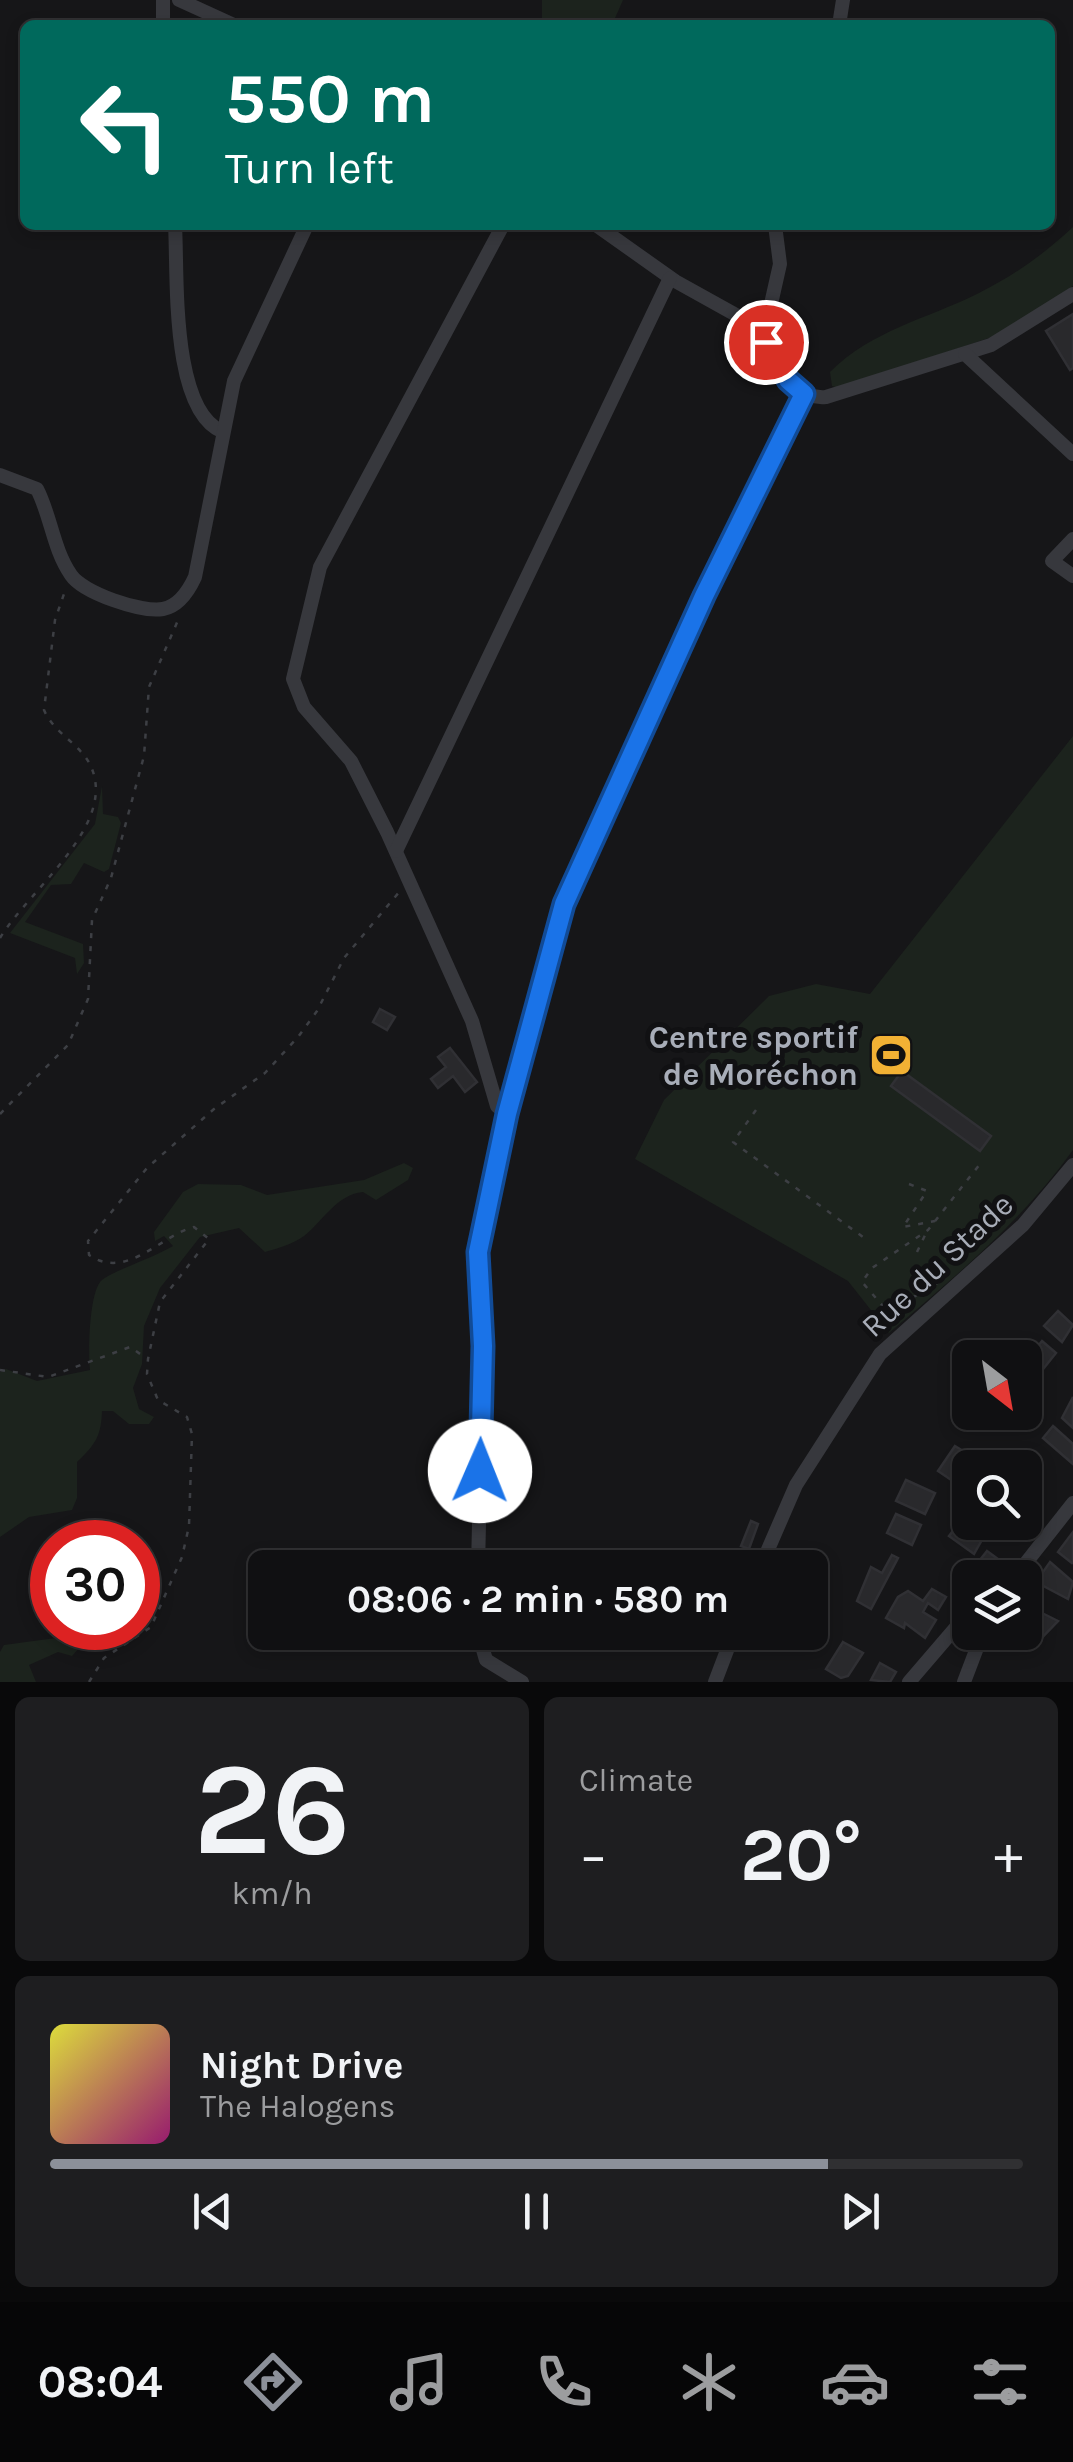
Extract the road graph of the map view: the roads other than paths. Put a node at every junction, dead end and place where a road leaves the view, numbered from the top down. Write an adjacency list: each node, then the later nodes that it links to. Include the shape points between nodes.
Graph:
1 (179, 0): 2 (street)
2 (223, 20)
3 (175, 230): 13 (street, via 188,384 200,412)
4 (305, 230): 13 (street, via 234,381)
5 (499, 230): 18 (street, via 320,568 295,666 298,698 351,761)
6 (603, 230): 8 (street)
7 (776, 230): 10 (street, via 780,264)
8 (670, 278): 10 (street); 18 (street)
9 (1073, 294): 11 (street, via 1006,338)
10 (763, 330): 12 (street, via 778,364)
11 (965, 354): 12 (street, via 826,396); 14 (street)
12 (804, 394): 19 (street, via 577,866)
13 (223, 432): 15 (street, via 194,577 168,608 87,590 74,580 37,488)
14 (1073, 454)
15 (0, 474)
16 (1073, 540): 17 (street, via 1052,561)
17 (1073, 576)
18 (396, 851): 19 (street, via 472,1021 497,1106)
19 (507, 1114): 22 (street, via 478,1252)
20 (1073, 1165): 23 (street, Rue du Stade, via 1023,1225 880,1354 796,1485)
21 (1073, 1503): 24 (street)
22 (478, 1550)
23 (768, 1550)
24 (1028, 1560)
25 (952, 1632): 31 (street)
26 (483, 1650): 29 (street, via 486,1660)
27 (727, 1650): 30 (street)
28 (976, 1650): 32 (street)
29 (522, 1682)
30 (714, 1682)
31 (909, 1682)
32 (964, 1682)

